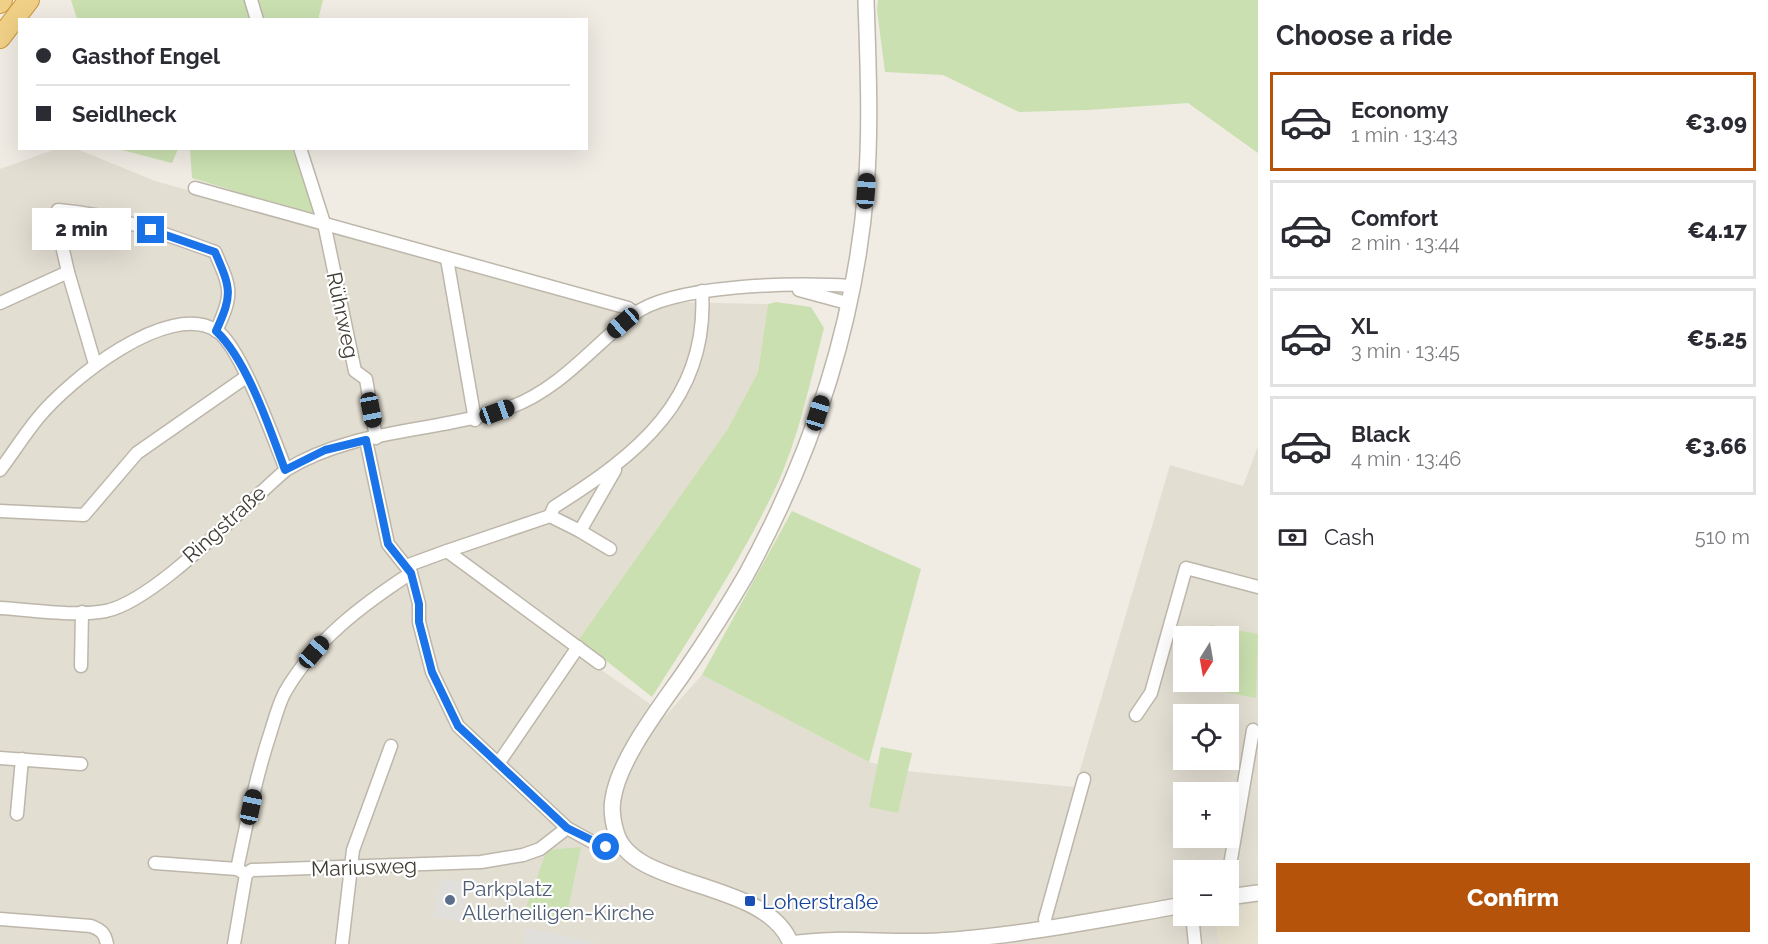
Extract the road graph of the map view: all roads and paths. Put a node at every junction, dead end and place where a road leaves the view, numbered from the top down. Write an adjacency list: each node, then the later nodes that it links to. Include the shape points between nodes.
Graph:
1 (29, 0): 5 (highway)
2 (251, 0): 4 (street)
3 (866, 0): 12 (street, via 867,169 862,225)
4 (256, 18)
5 (0, 38)
6 (301, 150): 8 (street, Rührweg)
7 (195, 188): 8 (street)
8 (324, 223): 9 (street); 21 (street, Rührweg, via 355,371 366,379)
9 (447, 259): 16 (street); 20 (street)
10 (68, 272): 14 (street); 17 (street, via 55,215 58,210 114,219 215,252 230,285 227,307); 18 (street)
11 (786, 286): 12 (street, Ringstraße); 13 (street, Ringstraße); 15 (street, Ringstraße)
12 (850, 286): 15 (street)
13 (702, 291): 16 (street, Ringstraße, via 665,298); 22 (street, via 701,336 689,377 653,432)
14 (0, 303)
15 (847, 303): 47 (street, via 833,365 789,491 744,577 647,726 618,782 612,811)
16 (635, 313): 20 (street, Ringstraße, via 550,387 528,401)
17 (216, 331): 18 (street, via 194,324 161,328); 19 (street, via 232,345)
18 (95, 364): 23 (street, via 38,417)
19 (246, 377): 24 (street); 25 (street, via 136,453 84,515)
20 (475, 420): 21 (street, Ringstraße)
21 (371, 439): 24 (street, Ringstraße, via 325,450); 30 (street, Rührweg, via 388,544)
22 (617, 466): 26 (street, via 554,507); 27 (street)
23 (0, 470)
24 (285, 470): 33 (street, Ringstraße, via 138,598 125,606)
25 (0, 511)
26 (550, 516): 27 (street); 29 (street)
27 (580, 531): 28 (street)
28 (610, 549)
29 (447, 551): 30 (street); 34 (street)
30 (409, 569): 43 (street, Rührweg, via 419,604 419,622 443,700 458,726); 51 (street, via 327,638 284,694 260,764)
31 (1258, 587): 37 (street, via 1186,568 1151,693)
32 (0, 608): 33 (street, Ringstraße)
33 (82, 612): 36 (street)
34 (578, 647): 35 (street); 43 (street)
35 (599, 663)
36 (81, 666)
37 (1136, 715)
38 (1253, 730): 48 (street)
39 (391, 746): 50 (street, via 353,850)
40 (0, 758): 41 (street)
41 (22, 759): 42 (street); 45 (street)
42 (81, 764)
43 (498, 764): 46 (street, Rührweg)
44 (1084, 779): 57 (street, via 1045,919)
45 (17, 814)
46 (567, 828): 47 (street, Rührweg, via 596,844); 50 (street, Mariusweg, via 540,849 523,855)
47 (621, 846): 62 (street, via 639,862 712,889 775,919)
48 (1231, 860)
49 (155, 864): 51 (street, Mariusweg)
50 (352, 868): 51 (street, Mariusweg); 61 (street)
51 (242, 872): 60 (street)
52 (1258, 893): 53 (street)
53 (1239, 896)
54 (1173, 907): 57 (street)
55 (0, 919): 59 (street, via 91,926 105,936)
56 (1193, 926): 63 (street)
57 (1047, 928): 58 (street)
58 (938, 943): 62 (street, via 828,939)
59 (106, 944)
60 (234, 944)
61 (342, 944)
62 (791, 944)
63 (1195, 944)

